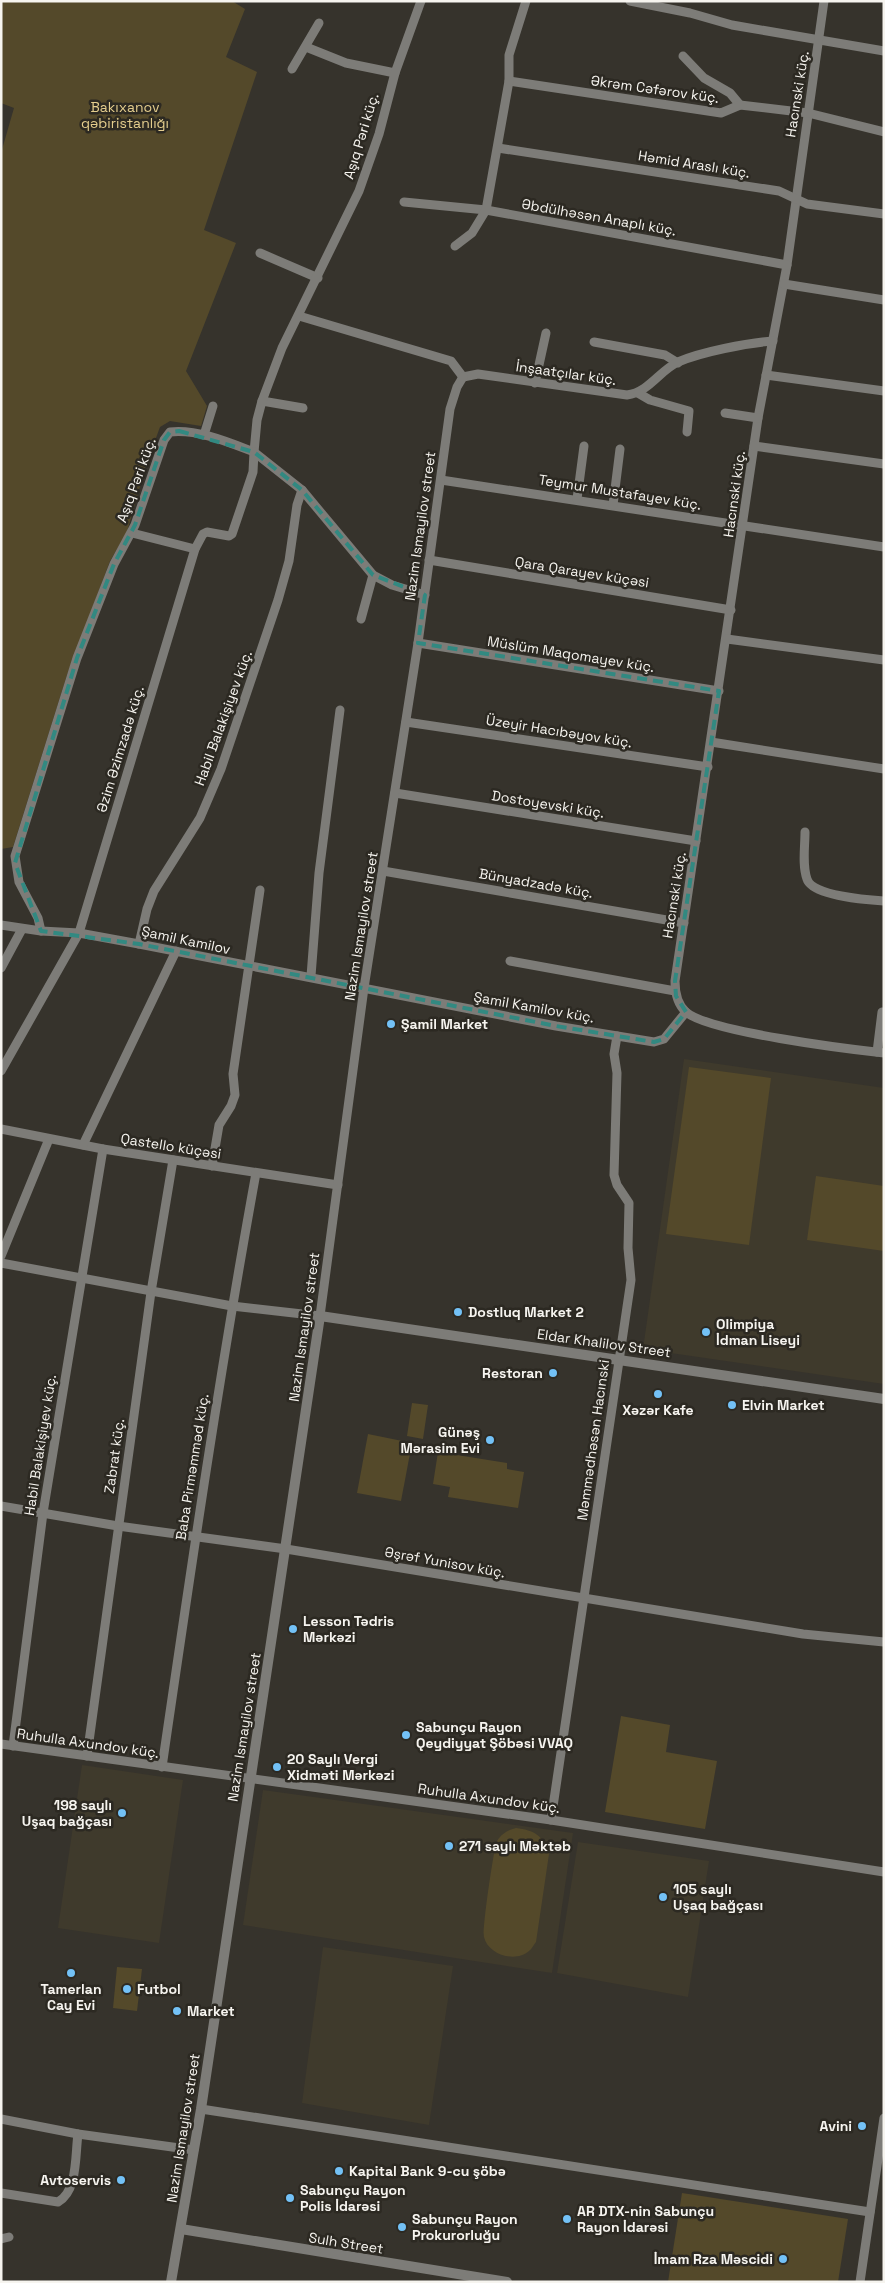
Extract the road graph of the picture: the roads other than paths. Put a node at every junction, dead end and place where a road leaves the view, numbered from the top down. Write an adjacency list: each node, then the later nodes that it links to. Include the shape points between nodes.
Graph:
1 (421, 1): 11 (street, Aşıq Pəri küç.)
2 (526, 1): 12 (street, via 512,40)
3 (630, 1): 6 (street)
4 (824, 1): 6 (street, Hacınski küç.)
5 (319, 23): 7 (street)
6 (819, 41): 8 (street); 14 (street, Hacınski küç.)
7 (306, 47): 10 (street); 11 (street, via 346,63)
8 (884, 51)
9 (683, 56): 13 (street, via 704,78 730,93)
10 (292, 70)
11 (394, 73): 24 (street, Aşıq Pəri küç., via 379,134 359,191)
12 (509, 81): 13 (street, Əkrəm Cəfərov küç., via 721,113); 16 (street)
13 (740, 105): 14 (street, Əkrəm Cəfərov küç.)
14 (808, 113): 15 (street, Əkrəm Cəfərov küç.); 17 (street, Hacınski küç.)
15 (884, 132)
16 (498, 148): 17 (street, Həmid Araslı küç., via 780,192); 19 (street)
17 (796, 199): 20 (street, Həmid Araslı küç., via 817,206); 23 (street, Hacınski küç.)
18 (404, 202): 19 (street, Əbdülhəsən Anaplı küç.)
19 (486, 210): 21 (street, via 472,233); 23 (street, Əbdülhəsən Anaplı küç.)
20 (884, 214)
21 (455, 246)
22 (260, 253): 24 (street)
23 (787, 265): 25 (street, Hacınski küç.)
24 (318, 278): 27 (street, Aşıq Pəri küç.)
25 (784, 284): 26 (street); 29 (street, Hacınski küç.)
26 (884, 300)
27 (299, 316): 33 (street, via 451,362); 37 (street, Aşıq Pəri küç., via 282,348)
28 (546, 333): 34 (street)
29 (773, 341): 31 (street); 32 (street, Hacınski küç.)
30 (594, 342): 31 (street, via 665,356)
31 (678, 363): 35 (street)
32 (766, 375): 36 (street); 41 (street, Hacınski küç.)
33 (463, 377): 34 (street, İnşaatçılar küç., via 478,374); 49 (street, Nazim Ismayilov street, via 450,409)
34 (535, 383): 35 (street, İnşaatçılar küç., via 617,395)
35 (638, 392): 42 (street, via 650,400 689,411)
36 (884, 392)
37 (262, 401): 39 (street); 47 (street, Aşıq Pəri küç.)
38 (213, 406): 43 (street)
39 (303, 408)
40 (726, 413): 41 (street)
41 (758, 418): 45 (street, Hacınski küç.)
42 (687, 432)
43 (204, 435): 47 (street, Aşıq Pəri küç.); 54 (street, Aşıq Pəri küç., via 178,431 167,435)
44 (584, 446): 51 (street)
45 (754, 446): 48 (street); 53 (street, Hacınski küç.)
46 (620, 449): 52 (street)
47 (254, 452): 50 (street); 56 (street, Əzim Əzimzadə küç., via 253,472 232,534 207,532)
48 (884, 464)
49 (441, 480): 51 (street, Teymur Mustafayev küç.); 57 (street, Nazim Ismayilov street)
50 (302, 490): 58 (street); 82 (street, Habil Balakişiyev küç., via 296,505 289,561 278,600 224,760 200,818 154,891 146,909)
51 (577, 499): 52 (street, Teymur Mustafayev küç.)
52 (613, 505): 53 (street, Teymur Mustafayev küç.)
53 (743, 525): 55 (street, Teymur Mustafayev küç.); 60 (street, Hacınski küç.)
54 (132, 533): 56 (street); 80 (street, Aşıq Pəri küç., via 114,564 77,658 16,856 19,882 38,918)
55 (884, 547)
56 (195, 549): 81 (street, Əzim Əzimzadə küç.)
57 (429, 560): 59 (street, Nazim Ismayilov street); 60 (street, Qara Qarayev küçəsi)
58 (373, 575): 59 (street, via 392,585); 61 (street)
59 (425, 595): 63 (street, Nazim Ismayilov street)
60 (731, 610): 62 (street, Hacınski küç.)
61 (361, 619)
62 (727, 639): 64 (street); 65 (street, Hacınski küç.)
63 (418, 643): 65 (street, Müslüm Maqomayev küç.); 67 (street, Nazim Ismayilov street)
64 (884, 660)
65 (719, 691): 68 (street, Hacınski küç.)
66 (340, 710): 87 (street, via 318,873)
67 (406, 722): 69 (street, Üzeyir Hacıbəyov küç.); 71 (street, Nazim Ismayilov street)
68 (712, 742): 69 (street, Hacınski küç.); 70 (street)
69 (708, 767): 73 (street, Hacınski küç.)
70 (884, 769)
71 (395, 793): 73 (street, Dostoyevski küç.); 74 (street, Nazim Ismayilov street)
72 (805, 832): 76 (street, via 805,869 807,881 814,889)
73 (696, 841): 77 (street, Hacınski küç.)
74 (383, 871): 77 (street, Bünyadzadə küç.); 88 (street, Nazim Ismayilov street)
75 (260, 890): 85 (street)
76 (884, 901)
77 (684, 923): 89 (street, Hacınski küç.)
78 (1, 925): 79 (street, Şamil Kamilov)
79 (22, 929): 80 (street, Şamil Kamilov); 86 (street)
80 (41, 931): 81 (street, Şamil Kamilov)
81 (79, 933): 82 (street, Şamil Kamilov); 94 (street, Əzim Əzimzadə küç.)
82 (139, 944): 83 (street, Şamil Kamilov)
83 (176, 951): 85 (street, Şamil Kamilov); 97 (street)
84 (510, 961): 89 (street)
85 (250, 967): 87 (street, Şamil Kamilov); 100 (street, via 233,1074 235,1095 219,1124)
86 (1, 968)
87 (311, 976): 88 (street, Şamil Kamilov)
88 (364, 988): 92 (street, Şamil Kamilov küç.); 102 (street, Nazim Ismayilov street)
89 (675, 991): 90 (street)
90 (686, 1012): 92 (street, Şamil Kamilov küç., via 660,1041); 93 (street, via 698,1019 748,1031)
91 (882, 1012): 93 (street)
92 (616, 1036): 109 (street, Məmmədhəsən Hacınski, via 614,1175 629,1203 631,1280)
93 (881, 1053)
94 (1, 1071)
95 (1, 1129): 96 (street, Qastello küçəsi)
96 (49, 1139): 97 (street, Qastello küçəsi); 103 (street)
97 (84, 1144): 98 (street, Qastello küçəsi)
98 (103, 1149): 99 (street, Qastello küçəsi); 105 (street, Habil Balakişiyev küç.)
99 (173, 1160): 100 (street, Qastello küçəsi); 106 (street, Zabrat küç.)
100 (212, 1166): 101 (street, Qastello küçəsi)
101 (256, 1173): 102 (street, Qastello küçəsi); 107 (street, Baba Pirməmməd küç.)
102 (338, 1185): 108 (street, Nazim Ismayilov street)
103 (1, 1256)
104 (1, 1263): 105 (street)
105 (80, 1278): 106 (street); 112 (street, Habil Balakişiyev küç.)
106 (151, 1292): 107 (street); 113 (street, Zabrat küç.)
107 (232, 1306): 108 (street); 114 (street, Baba Pirməmməd küç.)
108 (320, 1316): 109 (street, Eldar Khalilov Street); 115 (street, Nazim Ismayilov street)
109 (619, 1359): 110 (street, Eldar Khalilov Street); 116 (street, Məmmədhəsən Hacınski)
110 (884, 1399)
111 (1, 1506): 112 (street, Əşrəf Yunisov küç.)
112 (43, 1513): 113 (street, Əşrəf Yunisov küç.); 119 (street, Habil Balakişiyev küç.)
113 (118, 1526): 114 (street, Əşrəf Yunisov küç.); 120 (street, Zabrat küç.)
114 (195, 1536): 115 (street, Əşrəf Yunisov küç.); 121 (street, Baba Pirməmməd küç.)
115 (286, 1549): 116 (street, Əşrəf Yunisov küç.); 122 (street, Nazim Ismayilov street)
116 (584, 1599): 117 (street, Əşrəf Yunisov küç., via 803,1634); 123 (street, Məmmədhəsən Hacınski)
117 (884, 1642)
118 (1, 1744): 119 (street, Ruhulla Axundov küç.)
119 (13, 1746): 120 (street, Ruhulla Axundov küç.)
120 (87, 1756): 121 (street, Ruhulla Axundov küç.)
121 (162, 1767): 122 (street, Ruhulla Axundov küç.)
122 (249, 1780): 123 (street, Ruhulla Axundov küç.); 125 (street, Nazim Ismayilov street)
123 (551, 1820): 124 (street, Ruhulla Axundov küç.)
124 (884, 1872)
125 (201, 2109): 129 (street, Nazim Ismayilov street); 131 (street)
126 (884, 2118): 131 (street)
127 (1, 2119): 128 (street)
128 (78, 2134): 129 (street); 130 (street, via 71,2186 64,2199 58,2202)
129 (194, 2150): 132 (street, Nazim Ismayilov street)
130 (1, 2193)
131 (870, 2212): 135 (street)
132 (181, 2229): 133 (street, Nazim Ismayilov street); 134 (street, Sulh Street)
133 (171, 2282)
134 (507, 2282)
135 (860, 2282)

